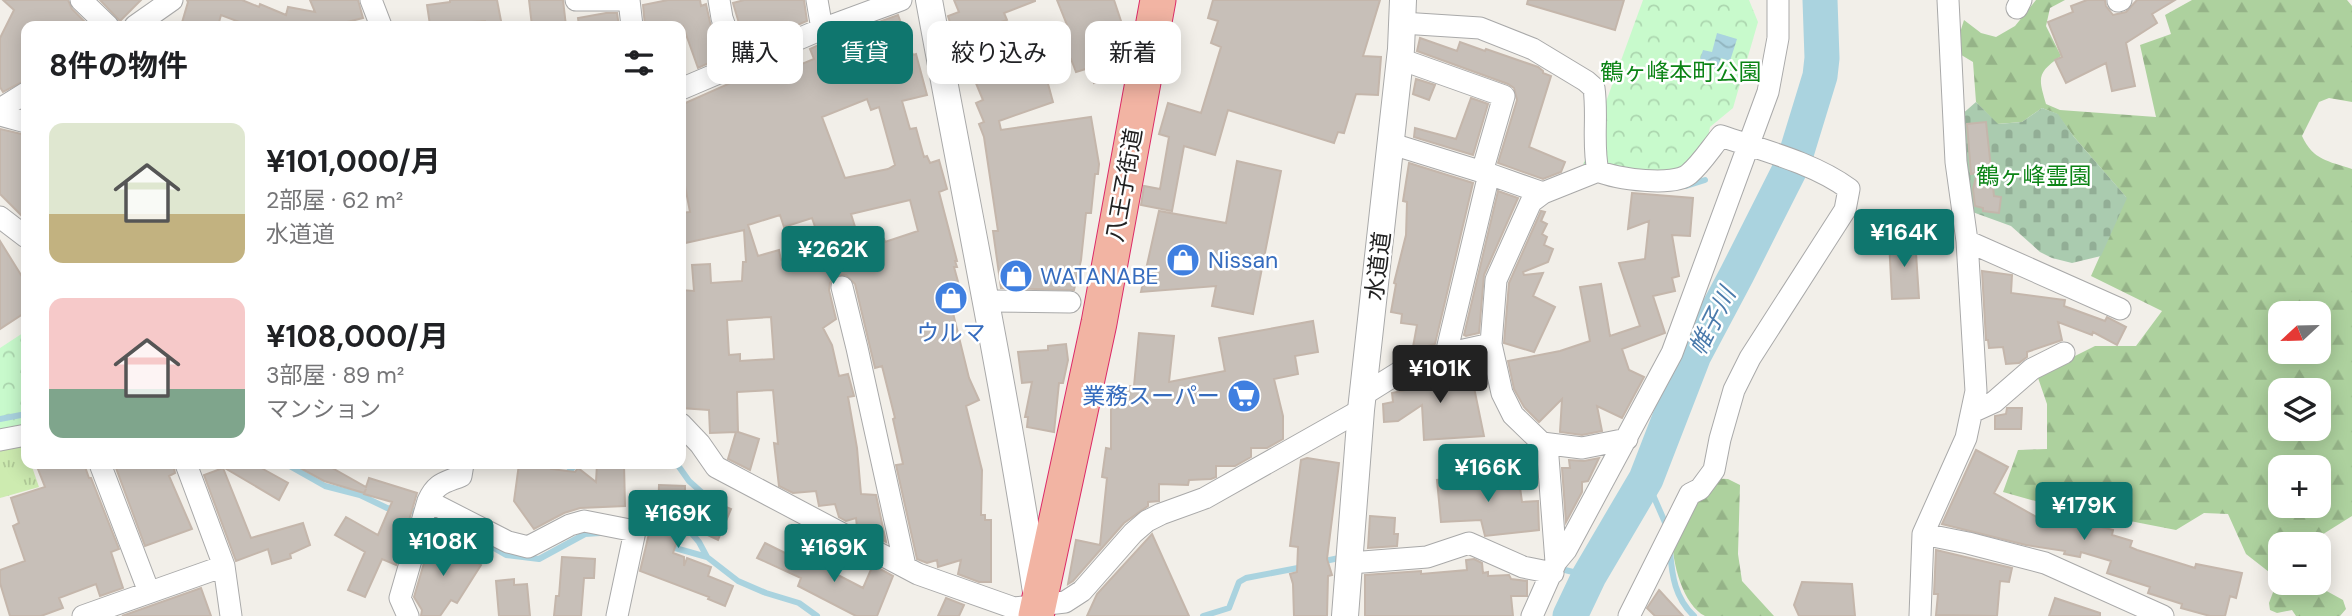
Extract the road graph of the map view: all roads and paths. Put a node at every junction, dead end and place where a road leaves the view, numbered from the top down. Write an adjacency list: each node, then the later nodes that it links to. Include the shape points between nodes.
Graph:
1 (81, 0): 13 (street)
2 (172, 0): 14 (street)
3 (372, 0): 15 (street)
4 (576, 0): 16 (street, via 629,0)
5 (719, 0): 17 (street)
6 (817, 0): 18 (street)
7 (901, 0): 19 (street)
8 (929, 0): 35 (street)
9 (1158, 0): 58 (highway, 八王子街道, via 1099,323)
10 (1778, 0): 27 (street, via 1779,38)
11 (1948, 0): 33 (street, via 1956,162)
12 (1402, 11): 20 (street, 水道道); 29 (street, via 1480,28 1533,49 1586,81 1594,88)
13 (103, 21)
14 (142, 21)
15 (379, 21)
16 (631, 21)
17 (723, 21)
18 (821, 21)
19 (844, 21)
20 (1400, 59): 26 (street, 水道道); 28 (street, via 1504,96)
21 (707, 78): 22 (street)
22 (686, 87)
23 (21, 97): 24 (street)
24 (0, 112): 25 (street)
25 (21, 120)
26 (1392, 144): 28 (street); 41 (street, 水道道)
27 (1759, 148): 29 (street, via 1721,136 1688,176 1667,182); 45 (street, via 1672,353); 59 (street, via 1837,180 1849,189 1845,210 1750,358 1734,390 1714,470 1700,489 1690,494)
28 (1486, 173): 30 (street); 40 (street)
29 (1592, 174): 30 (street)
30 (1543, 193): 38 (street, via 1531,202 1496,280)
31 (0, 217): 32 (street)
32 (21, 233)
33 (1967, 241): 37 (street); 42 (street, via 1976,391)
34 (842, 287): 55 (street)
35 (987, 301): 36 (street); 58 (street)
36 (1070, 302)
37 (2120, 309)
38 (1491, 344): 40 (street); 47 (street, via 1502,393 1513,415)
39 (2064, 353): 42 (street, via 2032,369 1994,402)
40 (1446, 354): 41 (street, via 1412,365)
41 (1362, 402): 53 (street, 水道道); 58 (street, via 1205,498 1147,522 1082,591 1066,602)
42 (1972, 412): 52 (street, via 1954,470)
43 (686, 429): 55 (street, via 716,467)
44 (21, 436): 46 (street)
45 (1627, 439): 47 (street, via 1582,449); 56 (street)
46 (0, 440)
47 (1547, 444): 56 (street)
48 (102, 469): 57 (street)
49 (188, 469): 54 (street)
50 (462, 469): 51 (street, via 461,476 439,484)
51 (428, 501): 62 (street, via 400,598); 63 (street, via 508,542 528,547 584,521 635,531)
52 (1923, 534): 66 (street); 67 (street, via 2045,563)
53 (1350, 563): 56 (street, via 1427,557 1468,543 1522,567); 64 (street, 水道道)
54 (224, 566): 57 (street); 61 (street)
55 (905, 566): 58 (street, via 1014,608)
56 (1554, 568): 65 (street)
57 (149, 592): 60 (street)
58 (1037, 610)
59 (1637, 612)
60 (83, 616)
61 (231, 616)
62 (408, 616)
63 (617, 616)
64 (1345, 616)
65 (1532, 616)
66 (1920, 616)
67 (2163, 616)

